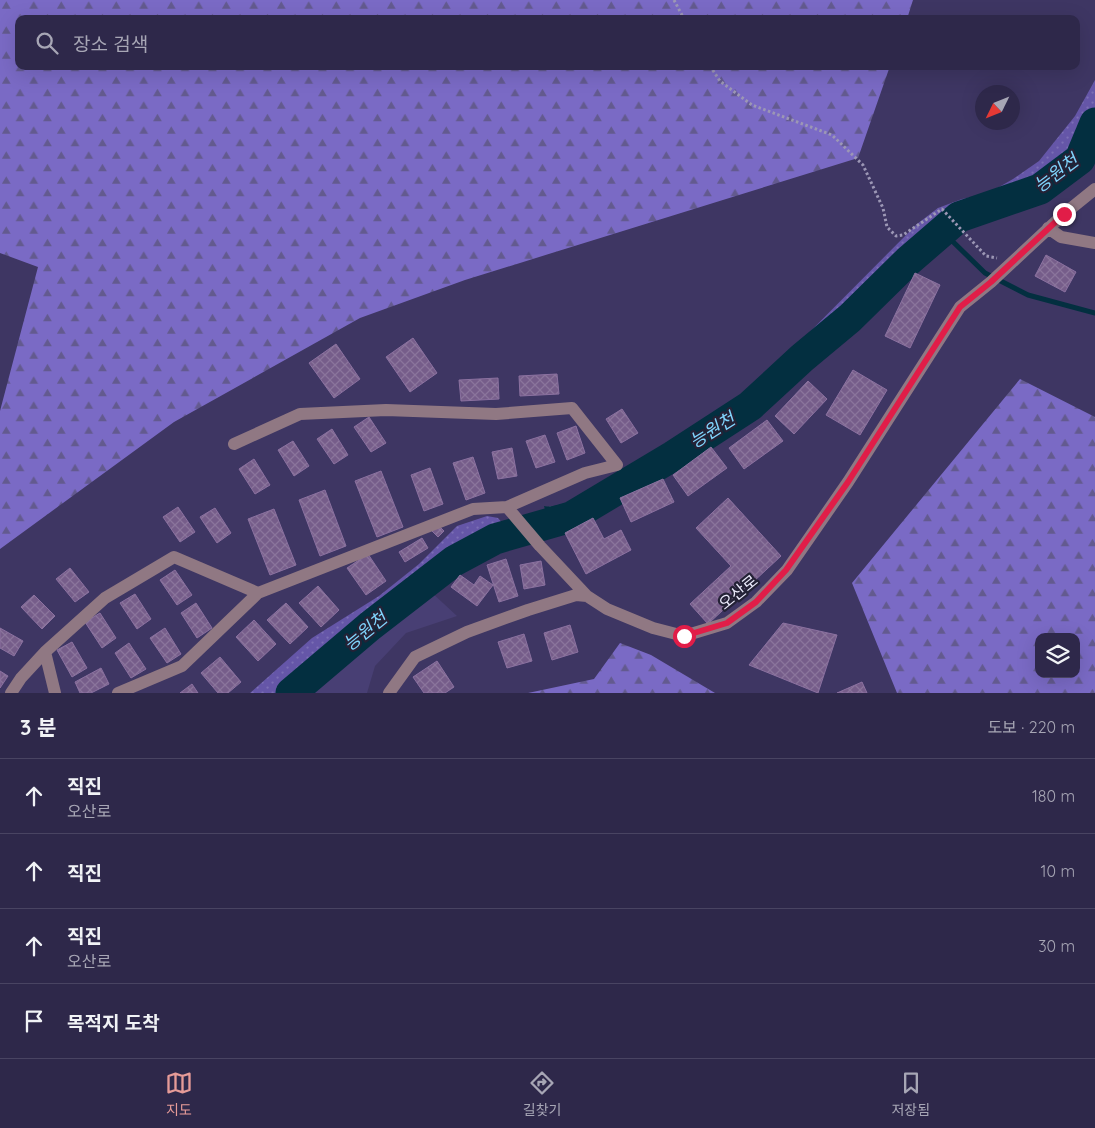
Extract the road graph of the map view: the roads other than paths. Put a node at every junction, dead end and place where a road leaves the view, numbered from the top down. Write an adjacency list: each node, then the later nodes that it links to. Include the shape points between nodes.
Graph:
1 (1095, 189): 2 (street)
2 (1048, 228): 3 (street, via 1061,237); 7 (street, 오산로, via 960,307 848,482 792,562 756,602 727,623 684,636 653,628 607,609)
3 (1095, 242)
4 (234, 444): 5 (street, via 300,414 386,410 496,414 572,408 617,465 585,473)
5 (507, 507): 6 (street, via 473,509); 7 (street, 오산로)
6 (258, 592): 8 (street, via 174,557 105,598); 11 (street, via 182,666)
7 (587, 596): 12 (street, via 576,595 528,610 467,632 415,657)
8 (45, 652): 9 (street); 10 (street)
9 (11, 693)
10 (55, 693)
11 (118, 693)
12 (389, 693)

